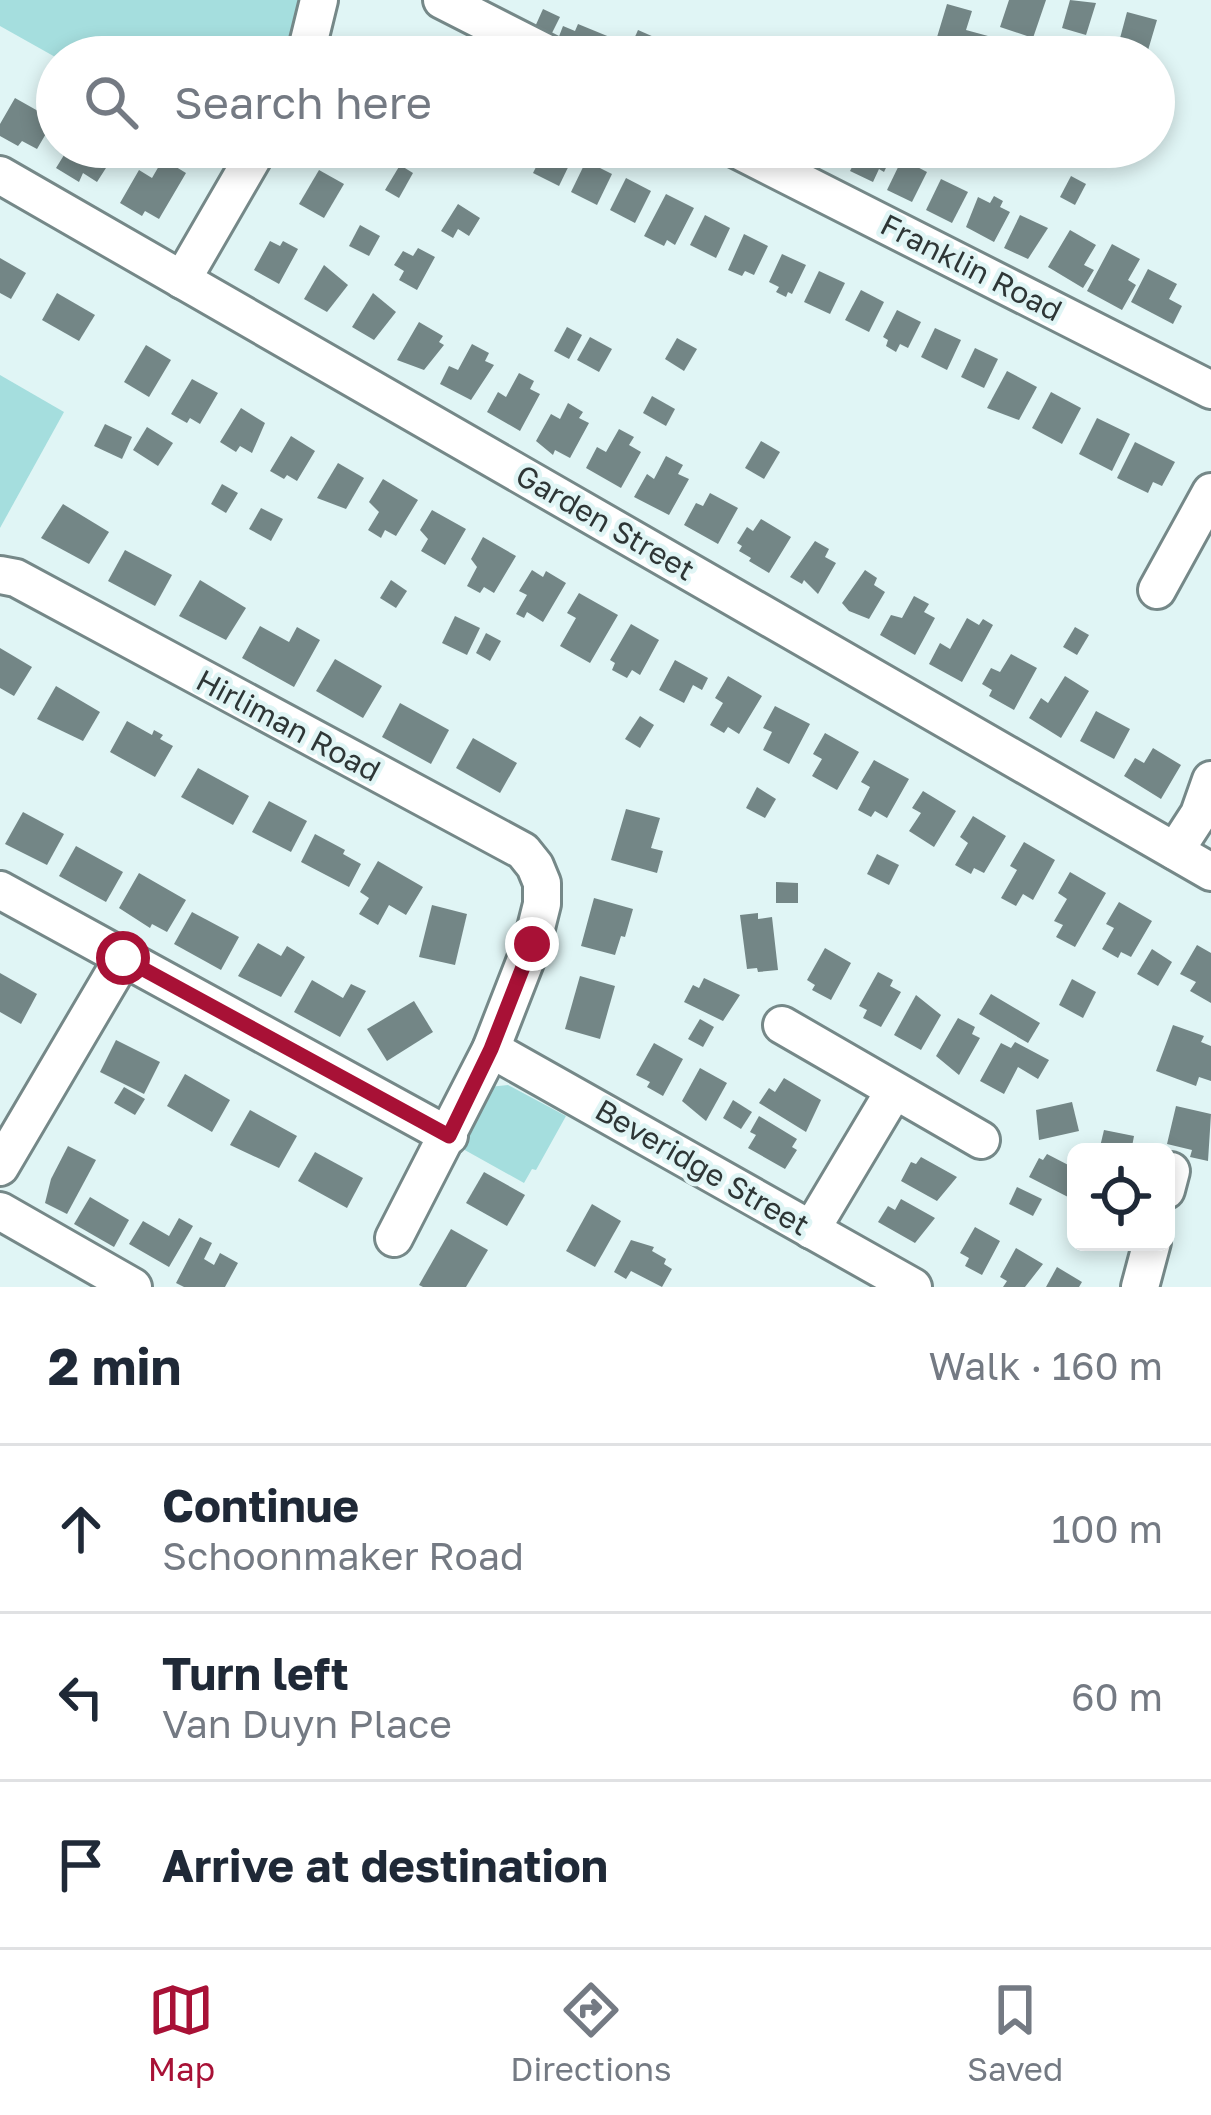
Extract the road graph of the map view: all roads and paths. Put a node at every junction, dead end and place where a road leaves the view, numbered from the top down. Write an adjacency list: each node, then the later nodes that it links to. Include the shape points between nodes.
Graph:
1 (319, 0): 3 (street)
2 (442, 0): 4 (street)
3 (310, 36)
4 (513, 36)
5 (247, 168): 8 (street)
6 (773, 168): 9 (street, Franklin Road)
7 (0, 175): 8 (street, Garden Street)
8 (182, 280): 14 (street, Garden Street)
9 (1211, 390)
10 (1211, 492): 12 (street)
11 (1, 575): 19 (street, Hirliman Road, via 523,851 542,883 542,904)
12 (1157, 590)
13 (1211, 780): 14 (street)
14 (1174, 851): 15 (street, Garden Street)
15 (1211, 872)
16 (0, 890): 17 (street)
17 (123, 958): 21 (street); 23 (street)
18 (782, 1025): 20 (street)
19 (491, 1049): 21 (street); 25 (street, Beveridge Street)
20 (894, 1090): 22 (street); 25 (street)
21 (449, 1136): 26 (street)
22 (981, 1140)
23 (0, 1167)
24 (0, 1211): 28 (street)
25 (811, 1230): 29 (street, Beveridge Street)
26 (394, 1238)
27 (1150, 1251): 30 (street)
28 (133, 1287)
29 (913, 1287)
30 (1140, 1287)

